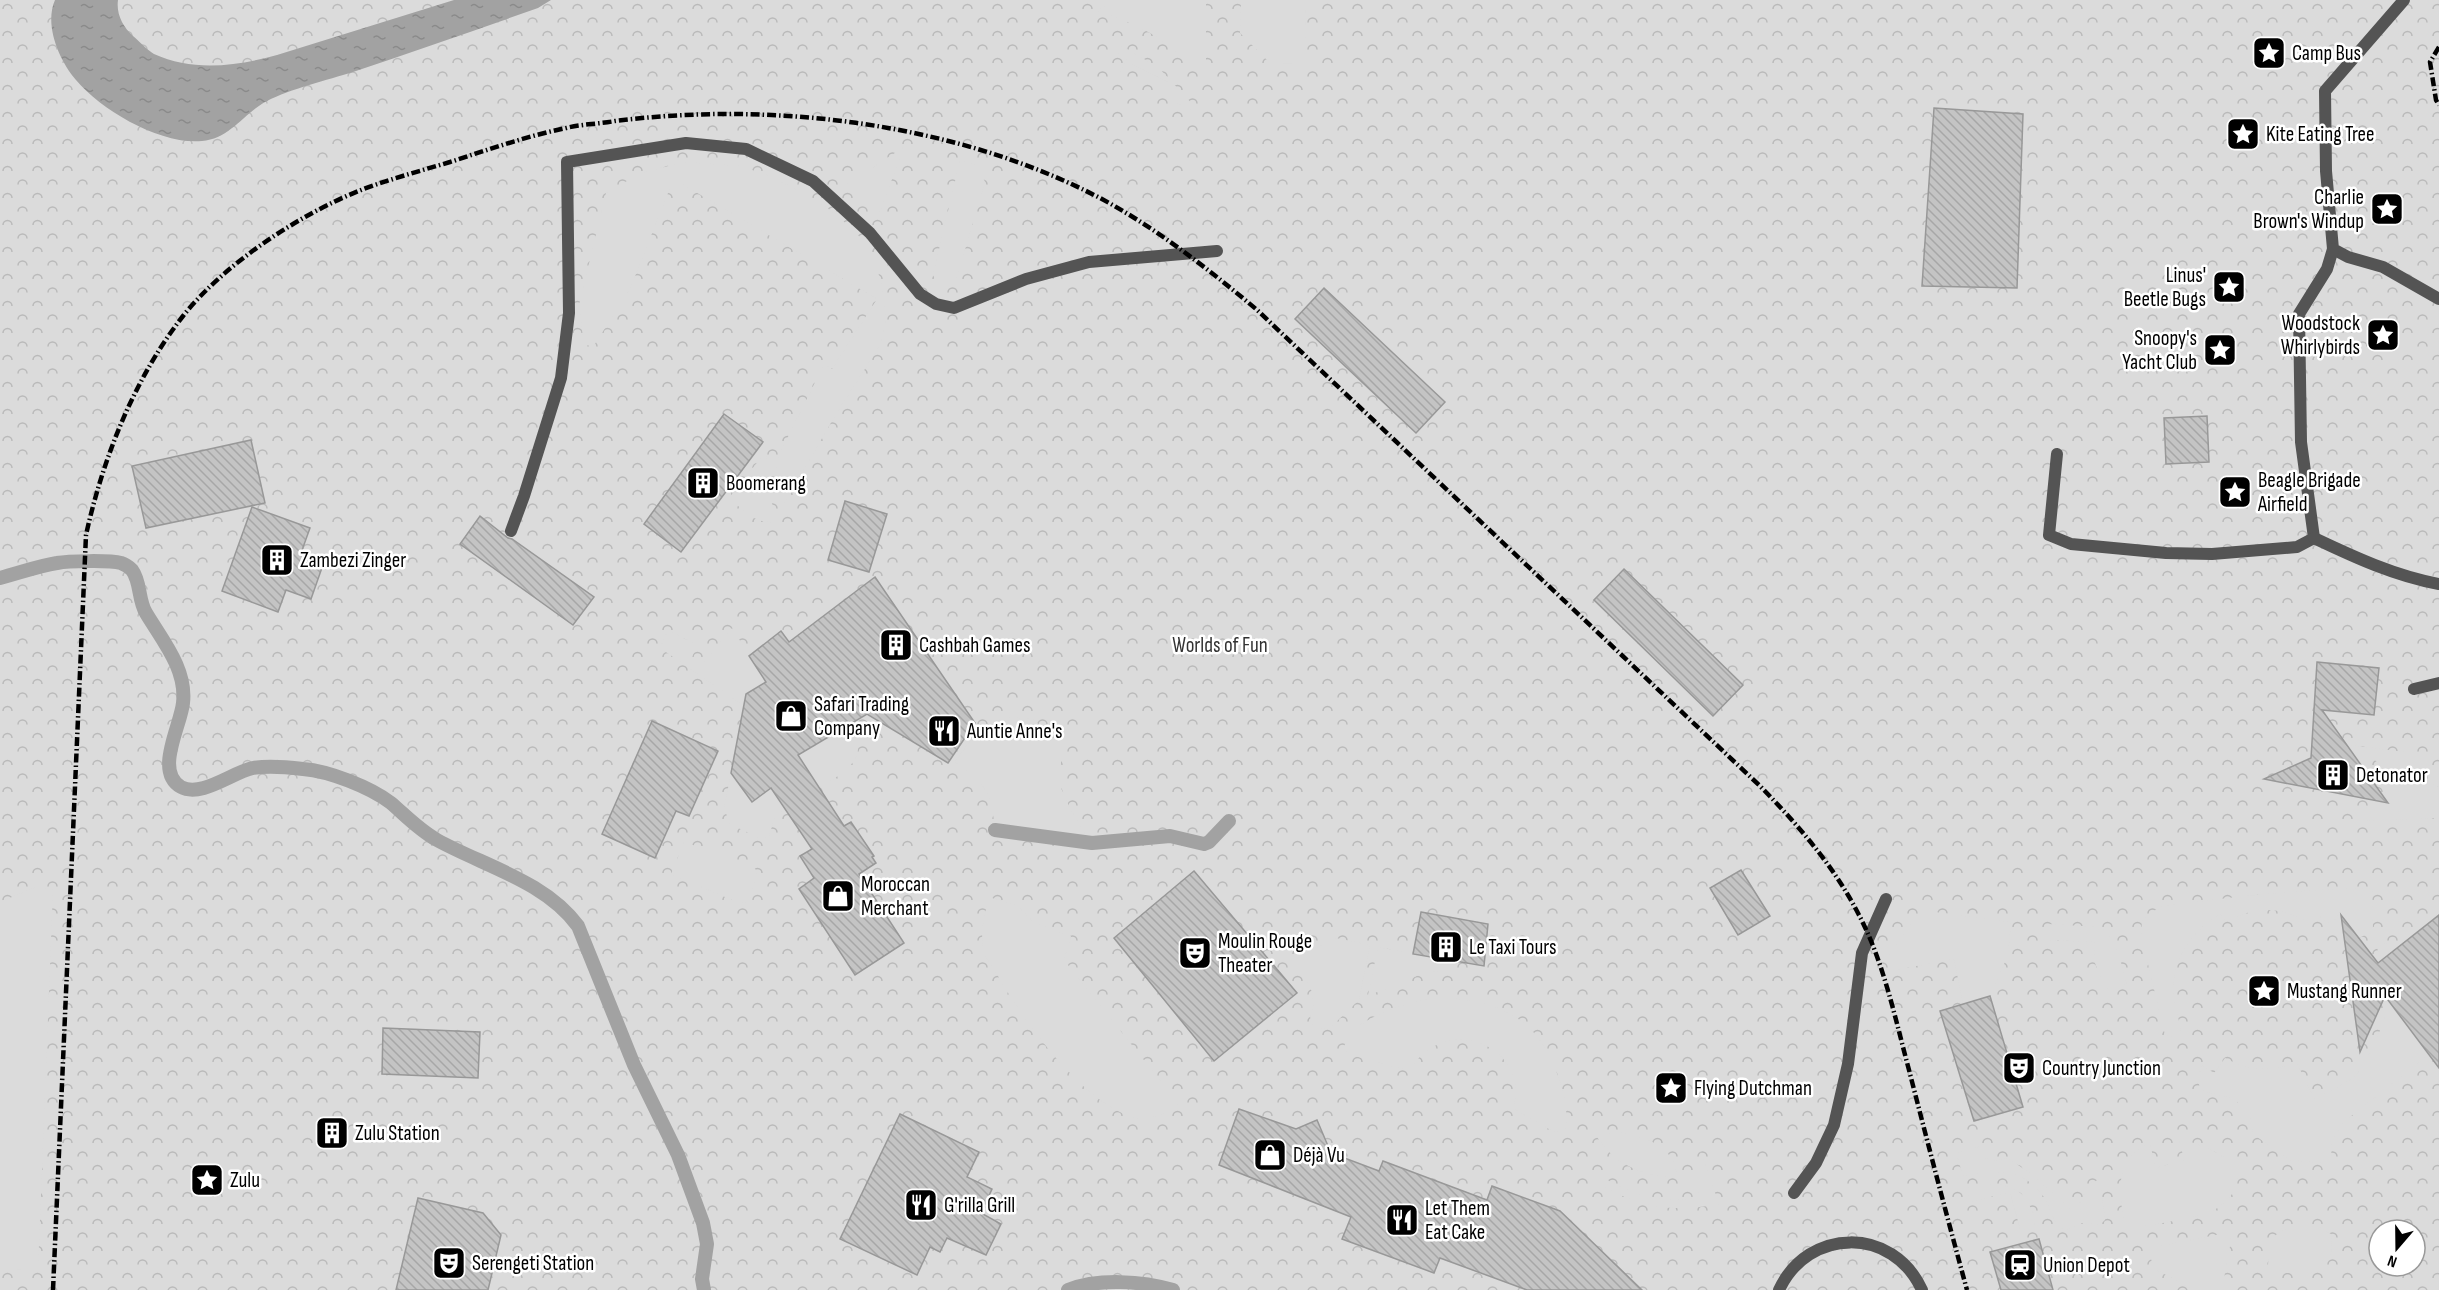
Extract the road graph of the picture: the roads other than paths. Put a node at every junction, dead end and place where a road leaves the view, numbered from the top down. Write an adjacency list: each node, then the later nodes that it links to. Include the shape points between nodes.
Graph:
1 (2404, 0): 2 (street, via 2325,91 2326,171)
2 (2333, 249): 4 (street, via 2383,267); 7 (street, via 2327,269 2299,314 2301,442)
3 (1217, 251): 6 (street, via 1089,262 1026,279 954,308 945,307 920,294 870,233 813,181 746,149 686,143 567,162 569,312 561,378)
4 (2439, 299)
5 (2058, 454): 7 (street, via 2049,535 2071,544 2166,554 2212,554 2297,547)
6 (511, 531)
7 (2314, 538): 8 (street, via 2359,560)
8 (2439, 584)
9 (2439, 684): 10 (street)
10 (2414, 689)
11 (1886, 899): 12 (street, via 1862,952 1848,1065 1834,1125 1816,1163)
12 (1794, 1193)
13 (1779, 1290): 14 (street, via 1802,1260 1817,1249 1842,1242 1868,1244 1892,1254 1911,1271)
14 (1922, 1290)

